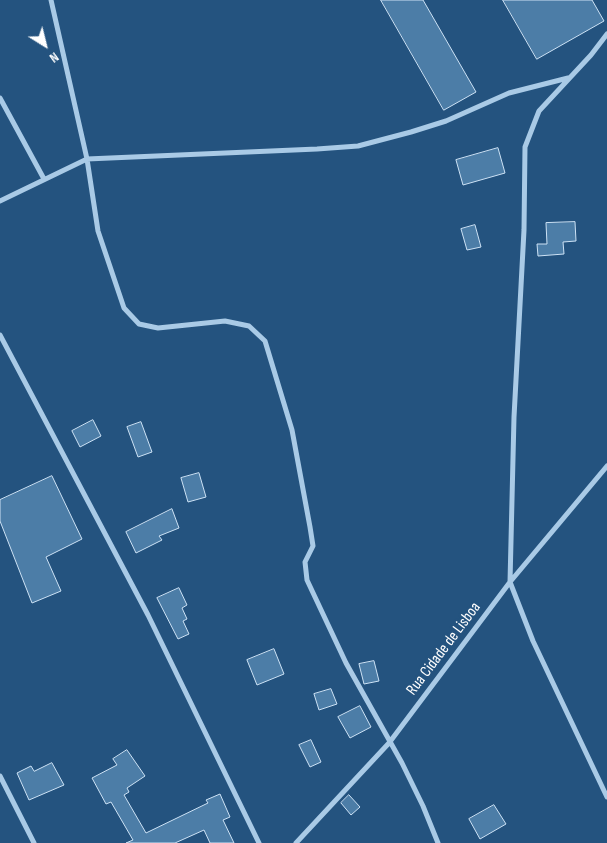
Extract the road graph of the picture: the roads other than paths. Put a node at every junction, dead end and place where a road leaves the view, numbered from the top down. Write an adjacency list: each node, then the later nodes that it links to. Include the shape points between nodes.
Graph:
1 (52, 0): 5 (street)
2 (607, 34): 3 (street)
3 (568, 78): 5 (street, via 509,93 446,121 358,146); 10 (street, via 539,111 525,148)
4 (0, 98): 6 (street)
5 (87, 159): 6 (street); 11 (street, via 98,231 124,308 134,319 139,324 158,328 225,321 249,326 265,341 292,430 310,527 313,546 305,562 307,580)
6 (44, 179): 7 (street)
7 (0, 201)
8 (0, 334): 15 (street, via 148,615)
9 (607, 466): 10 (street, Rua Cidade de Lisboa)
10 (510, 582): 11 (street, Rua Cidade de Lisboa); 13 (street, via 533,641)
11 (389, 743): 16 (street, Rua Cidade de Lisboa); 17 (street, via 402,763)
12 (0, 776): 14 (street)
13 (607, 798)
14 (34, 843)
15 (259, 843)
16 (296, 843)
17 (438, 843)

